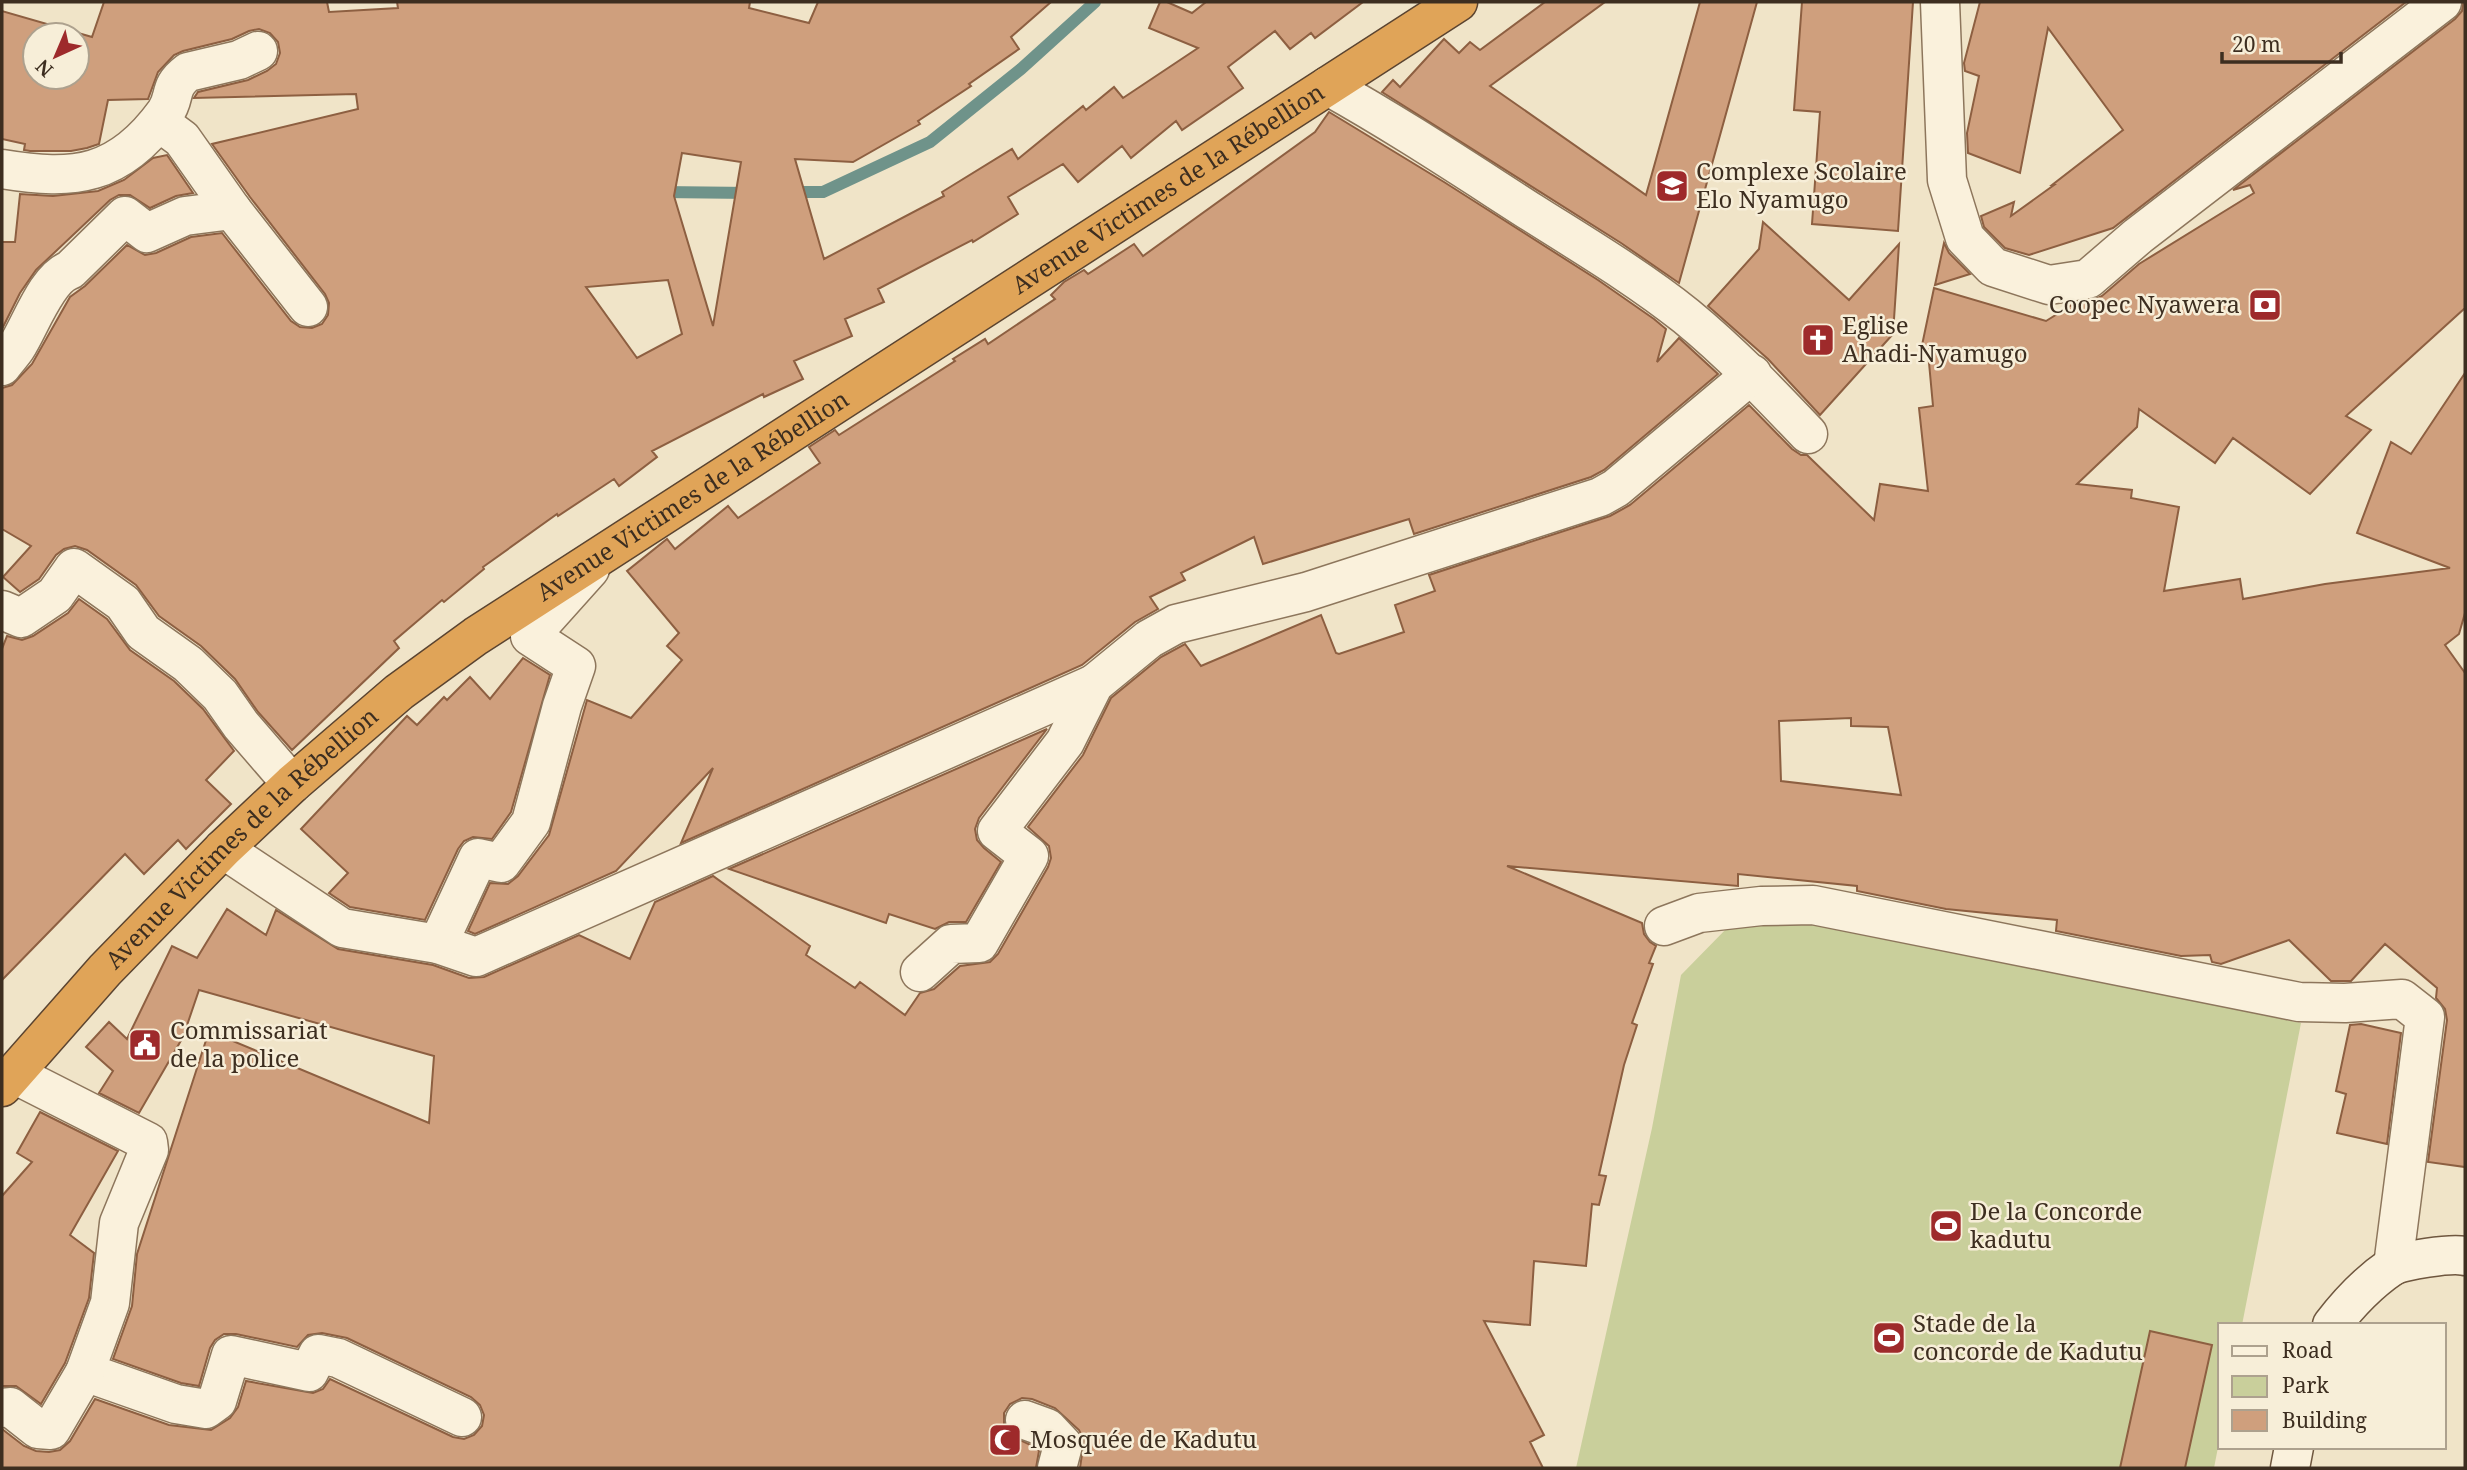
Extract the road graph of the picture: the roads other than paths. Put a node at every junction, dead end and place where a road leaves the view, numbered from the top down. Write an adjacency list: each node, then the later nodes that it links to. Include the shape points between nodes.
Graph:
1 (1458, 2): 5 (highway, Avenue Victimes de la Rébellion)
2 (1940, 2): 3 (street, via 1947,180 1965,238 1993,267 2049,285 2088,279)
3 (2442, 2)
4 (258, 51): 6 (street, via 188,72 173,86 169,107)
5 (1328, 86): 11 (street, via 1384,117 1630,276 1686,316); 13 (highway, Avenue Victimes de la Rébellion)
6 (159, 122): 7 (street, via 122,159 76,175); 8 (street, via 182,139)
7 (2, 169)
8 (232, 210): 9 (street); 10 (street, via 185,216 146,233 125,216 70,270 61,273)
9 (308, 307)
10 (2, 366)
11 (1752, 374): 12 (street); 15 (street, via 1600,498 1306,592 1176,624 1149,639)
12 (1808, 434)
13 (603, 555): 16 (highway, Avenue Victimes de la Rébellion, via 399,691); 19 (street, via 530,636 576,666 531,822 501,863 478,858)
14 (2, 610): 16 (street, via 21,618 55,595 74,568 124,603 143,632 188,664 220,695)
15 (1094, 684): 19 (street, via 476,957); 20 (street, via 1065,743 997,831 1029,856 979,943 951,944)
16 (292, 784): 17 (highway, Avenue Victimes de la Rébellion)
17 (223, 849): 19 (street, via 342,928); 21 (highway, Avenue Victimes de la Rébellion, via 104,970)
18 (1664, 926): 23 (street, via 1699,913 1813,905 2299,1002 2402,999 2425,1017)
19 (438, 944)
20 (920, 972)
21 (8, 1081): 25 (street, via 148,1142 149,1150 119,1223 110,1303)
22 (2465, 1256): 23 (street, via 2453,1253)
23 (2393, 1266): 24 (street)
24 (2334, 1323)
25 (85, 1372): 26 (street, via 51,1430 38,1429 10,1407); 27 (street, via 176,1404 206,1409 217,1401 231,1355 309,1372 318,1354 338,1358)
26 (2, 1408)
27 (462, 1417)
28 (1025, 1420): 30 (street, via 1046,1428 1063,1445)
29 (2294, 1449): 31 (street)
30 (1057, 1468)
31 (2290, 1468)

